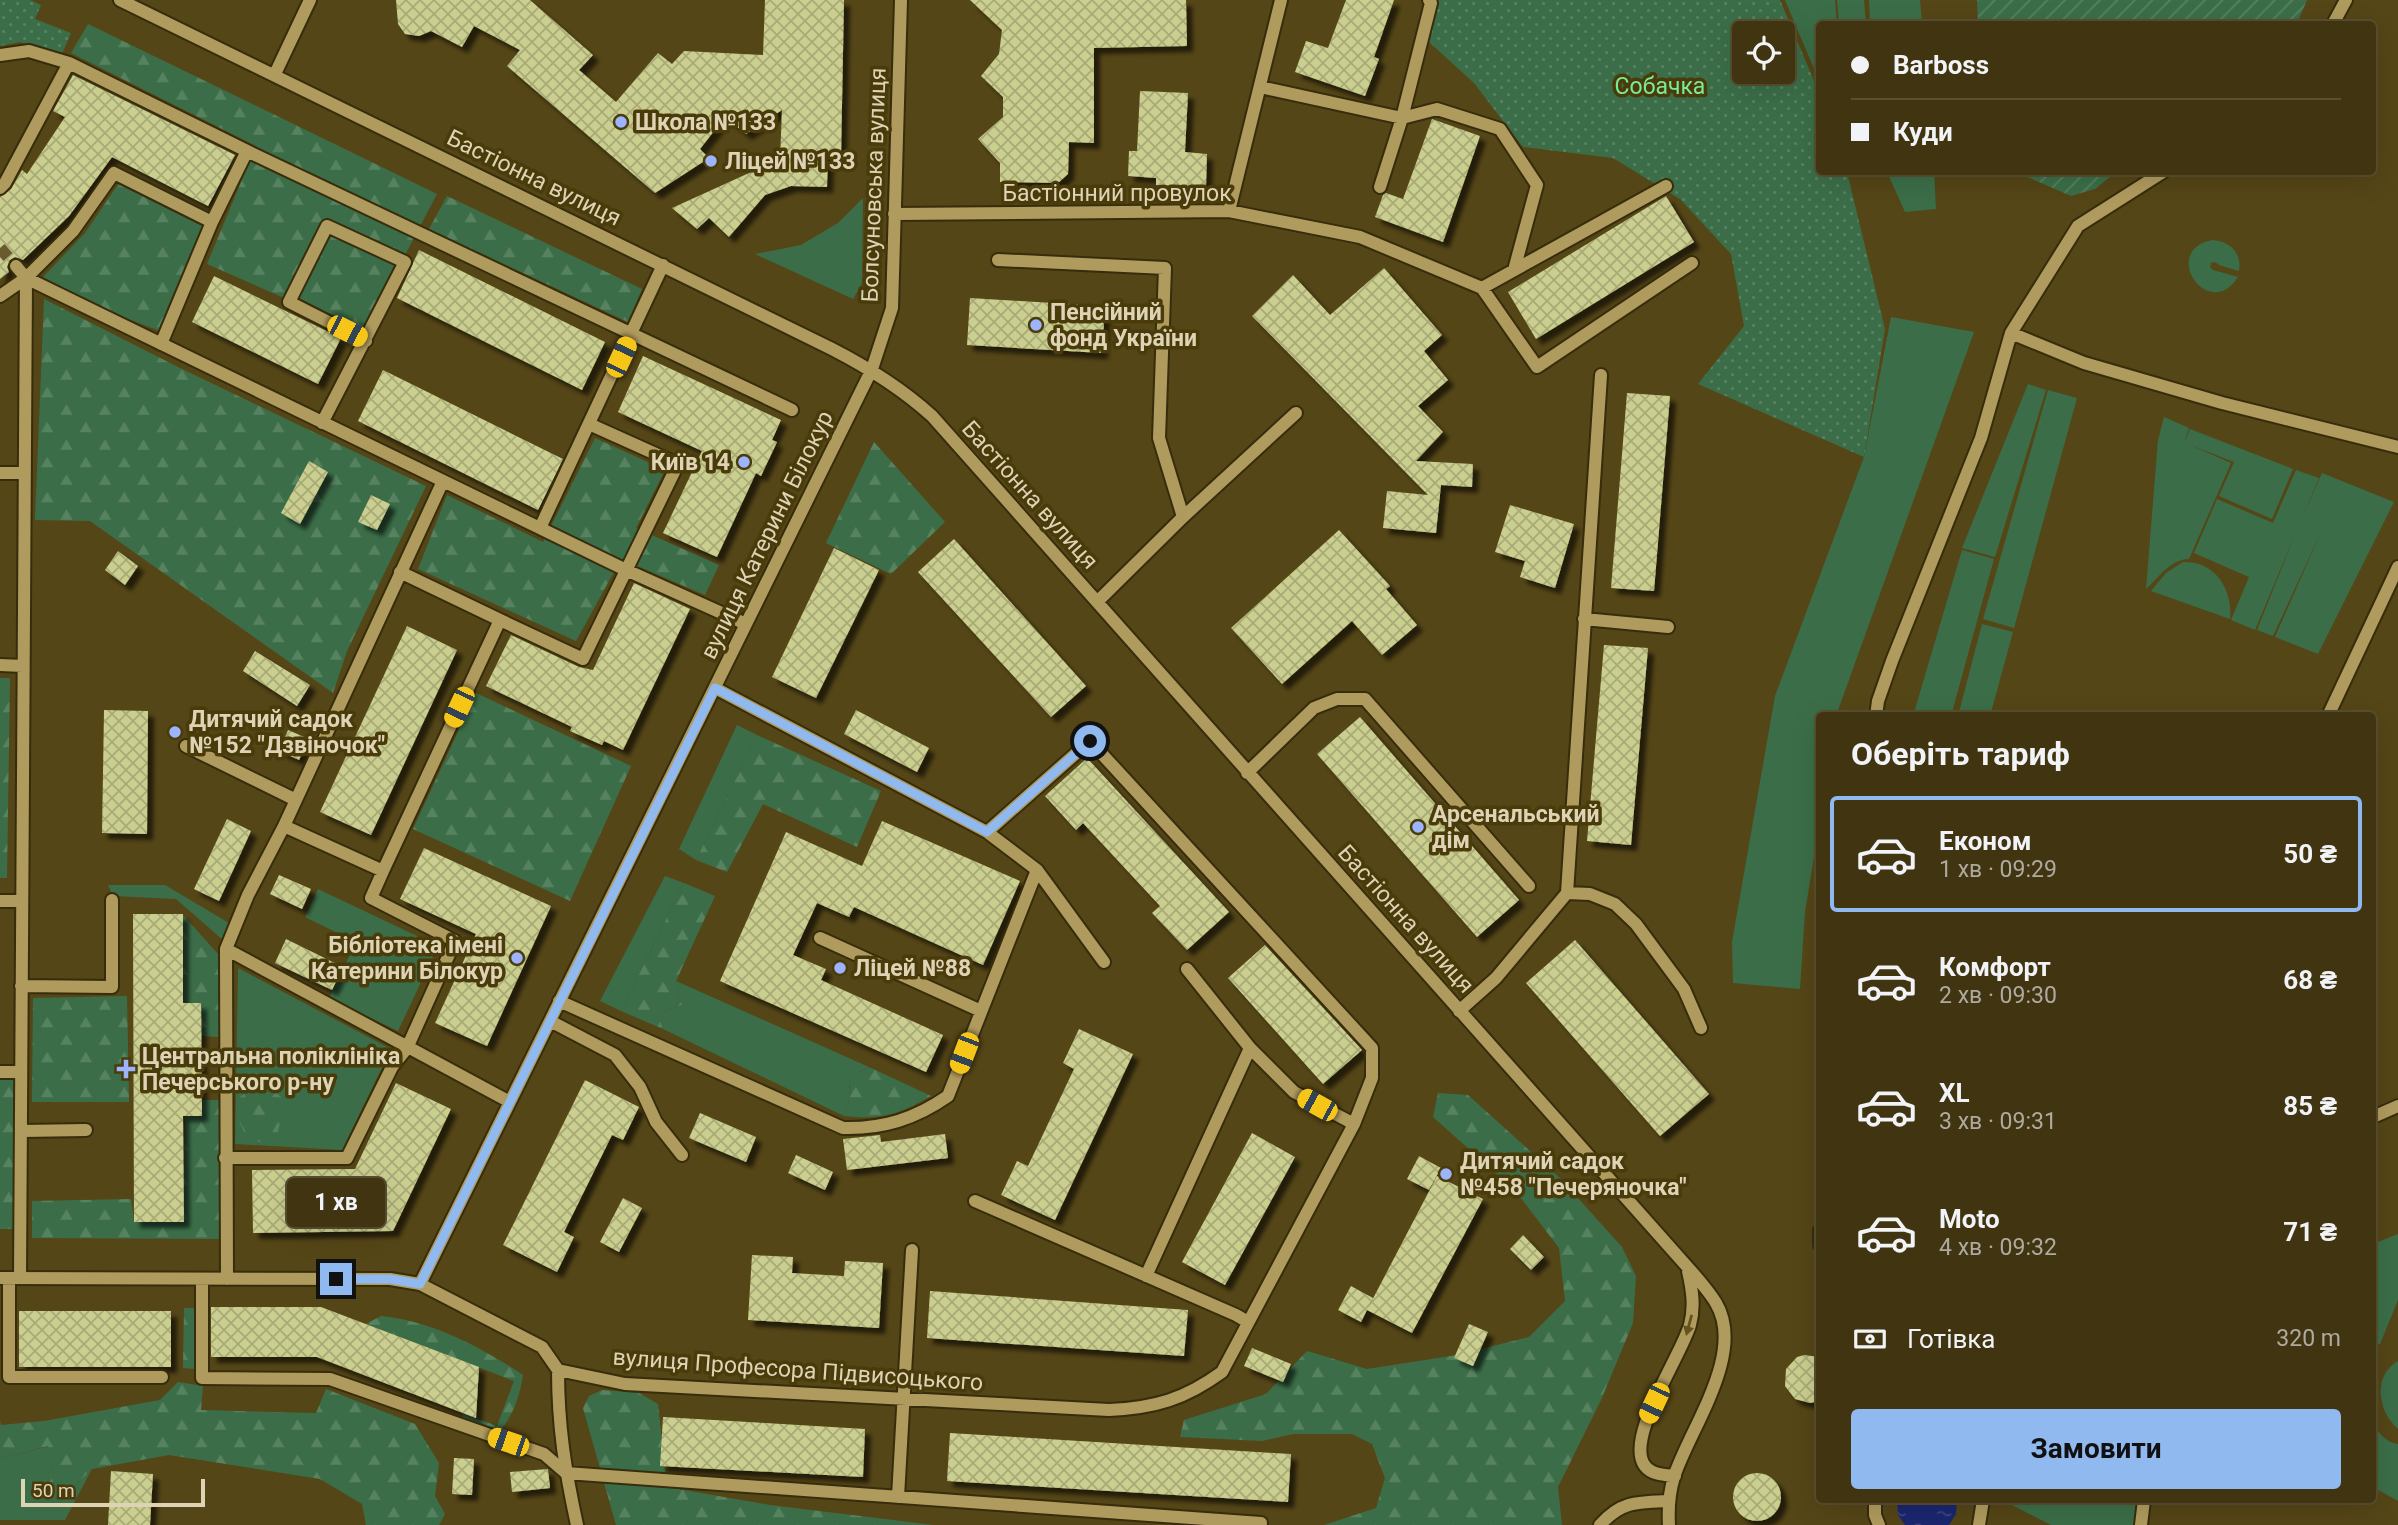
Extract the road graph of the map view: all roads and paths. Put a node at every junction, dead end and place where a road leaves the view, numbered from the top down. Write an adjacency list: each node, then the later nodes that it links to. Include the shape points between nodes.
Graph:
1 (120, 0): 10 (street, Бастіонна вулиця)
2 (310, 0): 10 (street)
3 (901, 0): 19 (street, Болсуновська вулиця)
4 (1281, 0): 11 (street)
5 (1429, 0): 12 (street)
6 (2346, 0): 7 (street)
7 (2335, 21)
8 (0, 55): 9 (street, via 29,51)
9 (69, 62): 13 (street); 17 (street)
10 (275, 74): 23 (street, Бастіонна вулиця)
11 (1259, 88): 12 (street); 18 (street)
12 (1402, 118): 16 (street); 25 (street, via 1437,110 1500,129 1537,185)
13 (247, 151): 20 (street); 30 (street)
14 (2158, 175): 29 (street, via 2078,226)
15 (1666, 186): 25 (street)
16 (1380, 187)
17 (0, 188)
18 (1228, 211): 19 (street, Бастіонний провулок); 27 (street, Бастіонний провулок, via 1360,237)
19 (894, 214): 33 (street, Болсуновська вулиця, via 892,308)
20 (212, 222): 26 (street, via 114,173 73,232); 32 (street)
21 (998, 260): 43 (street, via 1165,268 1159,438)
22 (1692, 263): 27 (street, via 1537,367)
23 (663, 265): 30 (street); 33 (street, Бастіонна вулиця)
24 (16, 266): 26 (street)
25 (1514, 270): 27 (street)
26 (26, 278): 28 (street); 32 (street); 40 (street)
27 (1482, 288)
28 (0, 296)
29 (2011, 333): 39 (street, via 2084,363); 56 (street, via 1980,438 1892,661)
30 (631, 334): 35 (street); 38 (street)
31 (366, 341): 31 (street, via 405,262 327,226 289,302); 37 (street)
32 (161, 344): 37 (street)
33 (872, 369): 48 (street, Бастіонна вулиця, via 932,416); 51 (street, вулиця Катерини Білокур)
34 (1601, 375): 49 (street)
35 (792, 410)
36 (1296, 413): 43 (street)
37 (322, 423): 42 (street)
38 (589, 424): 44 (street); 46 (street, via 678,464)
39 (2398, 447)
40 (24, 472): 41 (street); 54 (street)
41 (0, 473)
42 (443, 481): 44 (street); 47 (street)
43 (1183, 517): 48 (street)
44 (540, 528): 46 (street)
45 (2398, 566): 57 (street)
46 (626, 570): 50 (street, via 583,659); 51 (street)
47 (400, 572): 50 (street); 60 (street)
48 (1097, 602): 59 (street, Бастіонна вулиця)
49 (1584, 619): 52 (street); 66 (street)
50 (500, 620): 64 (street)
51 (746, 624): 55 (street, вулиця Катерини Білокур)
52 (1668, 627)
53 (0, 665): 54 (street)
54 (23, 666): 69 (street)
55 (715, 688): 62 (street); 75 (street, вулиця Катерини Білокур)
56 (1877, 712)
57 (2330, 712)
58 (186, 746): 60 (street)
59 (1247, 773): 65 (street, via 1314,708 1337,699 1365,699); 77 (street, Бастіонна вулиця)
60 (296, 800): 61 (street)
61 (284, 826): 64 (street); 71 (street)
62 (987, 832): 63 (street); 87 (street, вулиця Професора Підвисоцького, via 1090,741 1372,1048 1372,1078)
63 (1037, 870): 72 (street); 76 (street)
64 (383, 871): 80 (street, via 371,898 455,941)
65 (1529, 886)
66 (1567, 893): 77 (street, via 1496,978); 79 (street, via 1590,894 1615,904 1636,924 1684,989)
67 (112, 900): 74 (street, via 112,987)
68 (0, 901): 69 (street)
69 (22, 901): 74 (street)
70 (820, 939): 76 (street)
71 (226, 949): 80 (street); 91 (street)
72 (1104, 962)
73 (1186, 969): 81 (street)
74 (21, 986): 83 (street)
75 (559, 1001): 76 (street, via 843,1128 899,1122 948,1096); 78 (street, вулиця Катерини Білокур)
76 (981, 1011)
77 (1459, 1011): 94 (street, Бастіонна вулиця)
78 (550, 1021): 84 (street, вулиця Катерини Білокур); 90 (street, via 615,1055)
79 (1701, 1028)
80 (407, 1048): 84 (street); 91 (street, via 392,1067 347,1158)
81 (1250, 1048): 87 (street, via 1294,1092); 95 (street)
82 (0, 1072): 83 (street)
83 (21, 1072): 89 (street)
84 (510, 1102): 99 (street, вулиця Катерини Білокур)
85 (2398, 1106): 86 (street)
86 (2376, 1116)
87 (1354, 1124): 100 (street, вулиця Професора Підвисоцького)
88 (86, 1130): 89 (street)
89 (21, 1131): 96 (street)
90 (682, 1156)
91 (225, 1158): 98 (street)
92 (975, 1201): 95 (street)
93 (912, 1250): 103 (street)
94 (1687, 1267): 105 (street, Бастіонна вулиця, via 1717,1305 1725,1333 1723,1362); 105 (street, one-way to 105, via 1693,1300 1690,1324 1643,1428 1639,1448 1644,1466 1656,1474)
95 (1146, 1276): 100 (street)
96 (10, 1278): 97 (street); 102 (street, via 9,1377)
97 (202, 1279): 98 (street); 104 (street, via 202,1378 330,1379 544,1454)
98 (227, 1279): 99 (street, via 390,1279)
99 (420, 1284): 101 (street, via 542,1347)
100 (1248, 1322): 103 (street, вулиця Професора Підвисоцького, via 1222,1372 1198,1389 1139,1408)
101 (558, 1370): 103 (street, вулиця Професора Підвисоцького, via 625,1384); 104 (street, via 558,1417)
102 (162, 1377)
103 (904, 1398): 106 (street)
104 (566, 1473): 106 (street); 112 (street)
105 (1675, 1476): 107 (street, Бастіонна вулиця)
106 (898, 1497): 111 (street)
107 (1668, 1501): 113 (street, via 1632,1502 1610,1513); 114 (street, Бастіонна вулиця)
108 (1875, 1503): 115 (street)
109 (1983, 1503): 116 (street)
110 (2144, 1503): 117 (street)
111 (1261, 1523)
112 (577, 1525)
113 (1600, 1525)
114 (1669, 1525)
115 (1879, 1525)
116 (1979, 1525)
117 (2141, 1525)

